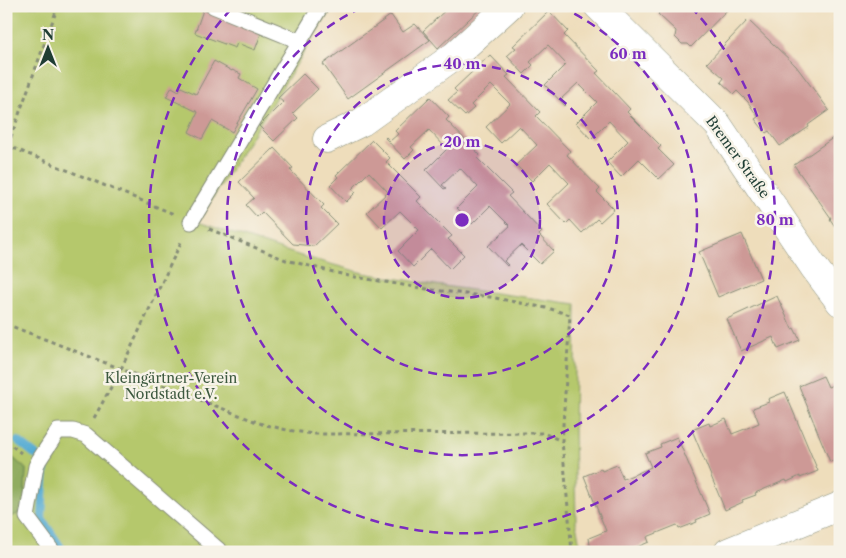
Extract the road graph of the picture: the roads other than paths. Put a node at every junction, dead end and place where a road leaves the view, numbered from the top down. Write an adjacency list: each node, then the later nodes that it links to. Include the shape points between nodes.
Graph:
1 (213, 6): 5 (lane)
2 (321, 6): 5 (lane)
3 (509, 6): 6 (street, via 454,56 362,122)
4 (598, 6): 8 (street, Bremer Straße, via 718,125)
5 (299, 42): 7 (lane)
6 (326, 139)
7 (188, 228)
8 (840, 302)
9 (840, 506): 12 (street)
10 (53, 552): 11 (lane, via 27,517 36,466 58,431 86,435)
11 (221, 552)
12 (728, 552)

